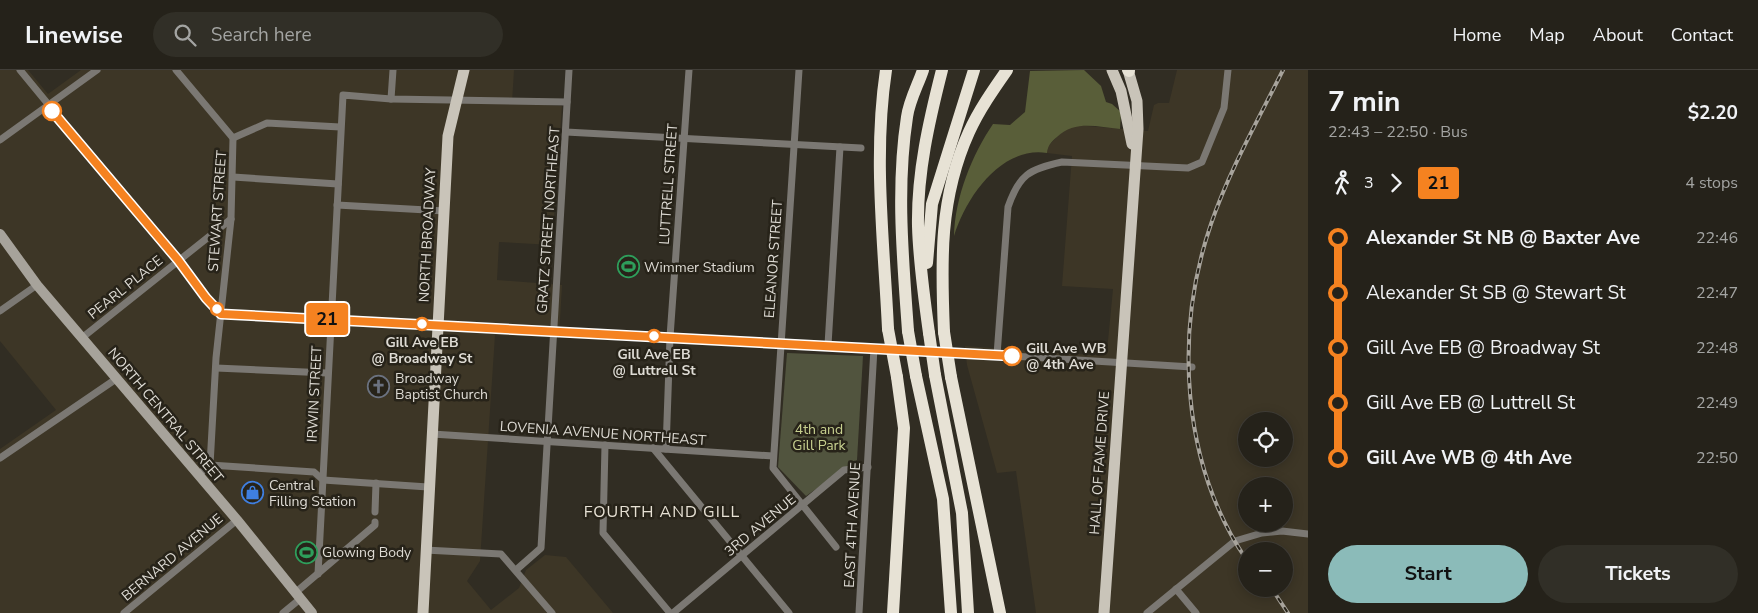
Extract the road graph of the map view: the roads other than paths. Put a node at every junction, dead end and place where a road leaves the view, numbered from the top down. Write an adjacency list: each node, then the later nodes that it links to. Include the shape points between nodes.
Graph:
1 (20, 70): 21 (street)
2 (97, 70): 21 (street)
3 (176, 70): 25 (street, STEWART STREET)
4 (393, 70): 18 (street)
5 (464, 70): 19 (main road, NORTH BROADWAY)
6 (569, 70): 20 (street, GRATZ STREET NORTHEAST)
7 (689, 70): 26 (street, LUTTRELL STREET)
8 (799, 70): 28 (street, ELEANOR STREET)
9 (886, 70): 91 (highway, bridge, via 879,176 888,329 897,377 903,444)
10 (913, 70): 22 (highway)
11 (923, 70): 22 (highway)
12 (942, 70): 40 (highway, via 929,119 921,178 918,224)
13 (974, 70): 40 (highway, via 932,204)
14 (1007, 70): 94 (highway, bridge, via 969,131 956,162 943,223 941,268 944,332 951,377)
15 (1112, 70): 31 (main road, HALL OF FAME DRIVE, via 1129,121)
16 (1128, 70): 31 (main road, HALL OF FAME DRIVE, via 1137,101)
17 (1228, 70): 31 (street, via 1224,108 1202,162 1188,168)
18 (392, 99): 19 (street); 23 (street, IRWIN STREET, via 343,95)
19 (455, 100): 20 (street); 35 (main road, NORTH BROADWAY, via 448,136)
20 (567, 102): 24 (street, GRATZ STREET NORTHEAST)
21 (48, 106): 27 (street); 38 (street)
22 (907, 115): 92 (highway, bridge, via 901,223 908,331 943,499)
23 (340, 127): 25 (street, via 267,123); 33 (street, IRWIN STREET)
24 (566, 132): 26 (street); 45 (street, GRATZ STREET NORTHEAST)
25 (233, 138): 32 (street, STEWART STREET)
26 (685, 138): 28 (street); 47 (street, LUTTRELL STREET)
27 (0, 140)
28 (793, 146): 29 (street); 48 (street, ELEANOR STREET)
29 (840, 147): 30 (street); 49 (street)
30 (861, 148)
31 (1135, 165): 51 (street, via 1069,162 1041,166 1025,174 1008,207); 52 (main road, HALL OF FAME DRIVE)
32 (233, 177): 33 (street); 36 (street, STEWART STREET)
33 (338, 184): 34 (street, IRWIN STREET)
34 (337, 205): 35 (street); 43 (street, IRWIN STREET)
35 (445, 211): 44 (main road, NORTH BROADWAY)
36 (231, 220): 38 (street, PEARL PLACE); 42 (street, STEWART STREET)
37 (0, 234): 39 (main road, NORTH CENTRAL STREET)
38 (178, 260): 42 (street); 46 (street, PEARL PLACE)
39 (38, 285): 41 (street); 46 (main road, NORTH CENTRAL STREET)
40 (926, 310): 93 (highway, bridge, via 962,513)
41 (0, 311)
42 (221, 314): 43 (street); 54 (street, STEWART STREET)
43 (330, 320): 44 (street); 55 (street, IRWIN STREET)
44 (436, 325): 45 (street); 57 (main road, NORTH BROADWAY)
45 (553, 331): 47 (street); 58 (street, GRATZ STREET NORTHEAST)
46 (83, 337): 56 (main road, NORTH CENTRAL STREET)
47 (670, 337): 48 (street); 61 (street, LUTTRELL STREET)
48 (780, 343): 49 (street); 62 (street, ELEANOR STREET)
49 (828, 345): 50 (street)
50 (874, 348): 51 (street); 65 (street, EAST 4TH AVENUE)
51 (997, 355): 52 (street)
52 (1120, 362): 53 (street); 95 (main road, HALL OF FAME DRIVE)
53 (1192, 367)
54 (216, 368): 55 (street); 64 (street, STEWART STREET)
55 (328, 373): 67 (street, IRWIN STREET)
56 (116, 379): 63 (street); 66 (main road, NORTH CENTRAL STREET)
57 (432, 434): 58 (street, LOVENIA AVENUE NORTHEAST); 69 (main road, NORTH BROADWAY)
58 (546, 442): 59 (street, LOVENIA AVENUE NORTHEAST); 78 (street, GRATZ STREET NORTHEAST, via 541,548)
59 (605, 445): 60 (street, LOVENIA AVENUE NORTHEAST); 88 (street, via 602,533)
60 (653, 448): 61 (street, LOVENIA AVENUE NORTHEAST); 77 (street)
61 (666, 449): 62 (street, LOVENIA AVENUE NORTHEAST)
62 (773, 456): 70 (street, ELEANOR STREET, via 773,468)
63 (0, 458)
64 (210, 465): 66 (street); 67 (street, via 314,472)
65 (868, 467): 70 (street, 3RD AVENUE, via 844,470); 90 (street, EAST 4TH AVENUE)
66 (198, 475): 72 (main road, NORTH CENTRAL STREET)
67 (323, 480): 68 (street); 79 (street, IRWIN STREET)
68 (376, 484): 69 (street); 71 (street)
69 (428, 487): 76 (main road, NORTH BROADWAY)
70 (803, 506): 75 (street, ELEANOR STREET); 77 (street, 3RD AVENUE)
71 (375, 512)
72 (237, 520): 81 (main road, NORTH CENTRAL STREET); 83 (street, BERNARD AVENUE)
73 (375, 522): 79 (street, via 375,526)
74 (1308, 534): 80 (street, via 1282,531 1235,541)
75 (836, 547)
76 (425, 550): 78 (street, via 502,554); 82 (main road, NORTH BROADWAY)
77 (742, 556): 88 (street, 3RD AVENUE); 89 (street)
78 (516, 570): 87 (street)
79 (318, 574): 81 (street)
80 (1176, 589): 96 (street); 97 (street)
81 (297, 596): 84 (street); 85 (main road, NORTH CENTRAL STREET)
82 (423, 608): 86 (street)
83 (124, 613)
84 (283, 613)
85 (312, 613)
86 (431, 613)
87 (552, 613)
88 (672, 613)
89 (788, 613)
90 (859, 613)
91 (893, 613)
92 (951, 613)
93 (968, 613)
94 (1000, 613)
95 (1104, 613)
96 (1147, 613)
97 (1196, 613)

